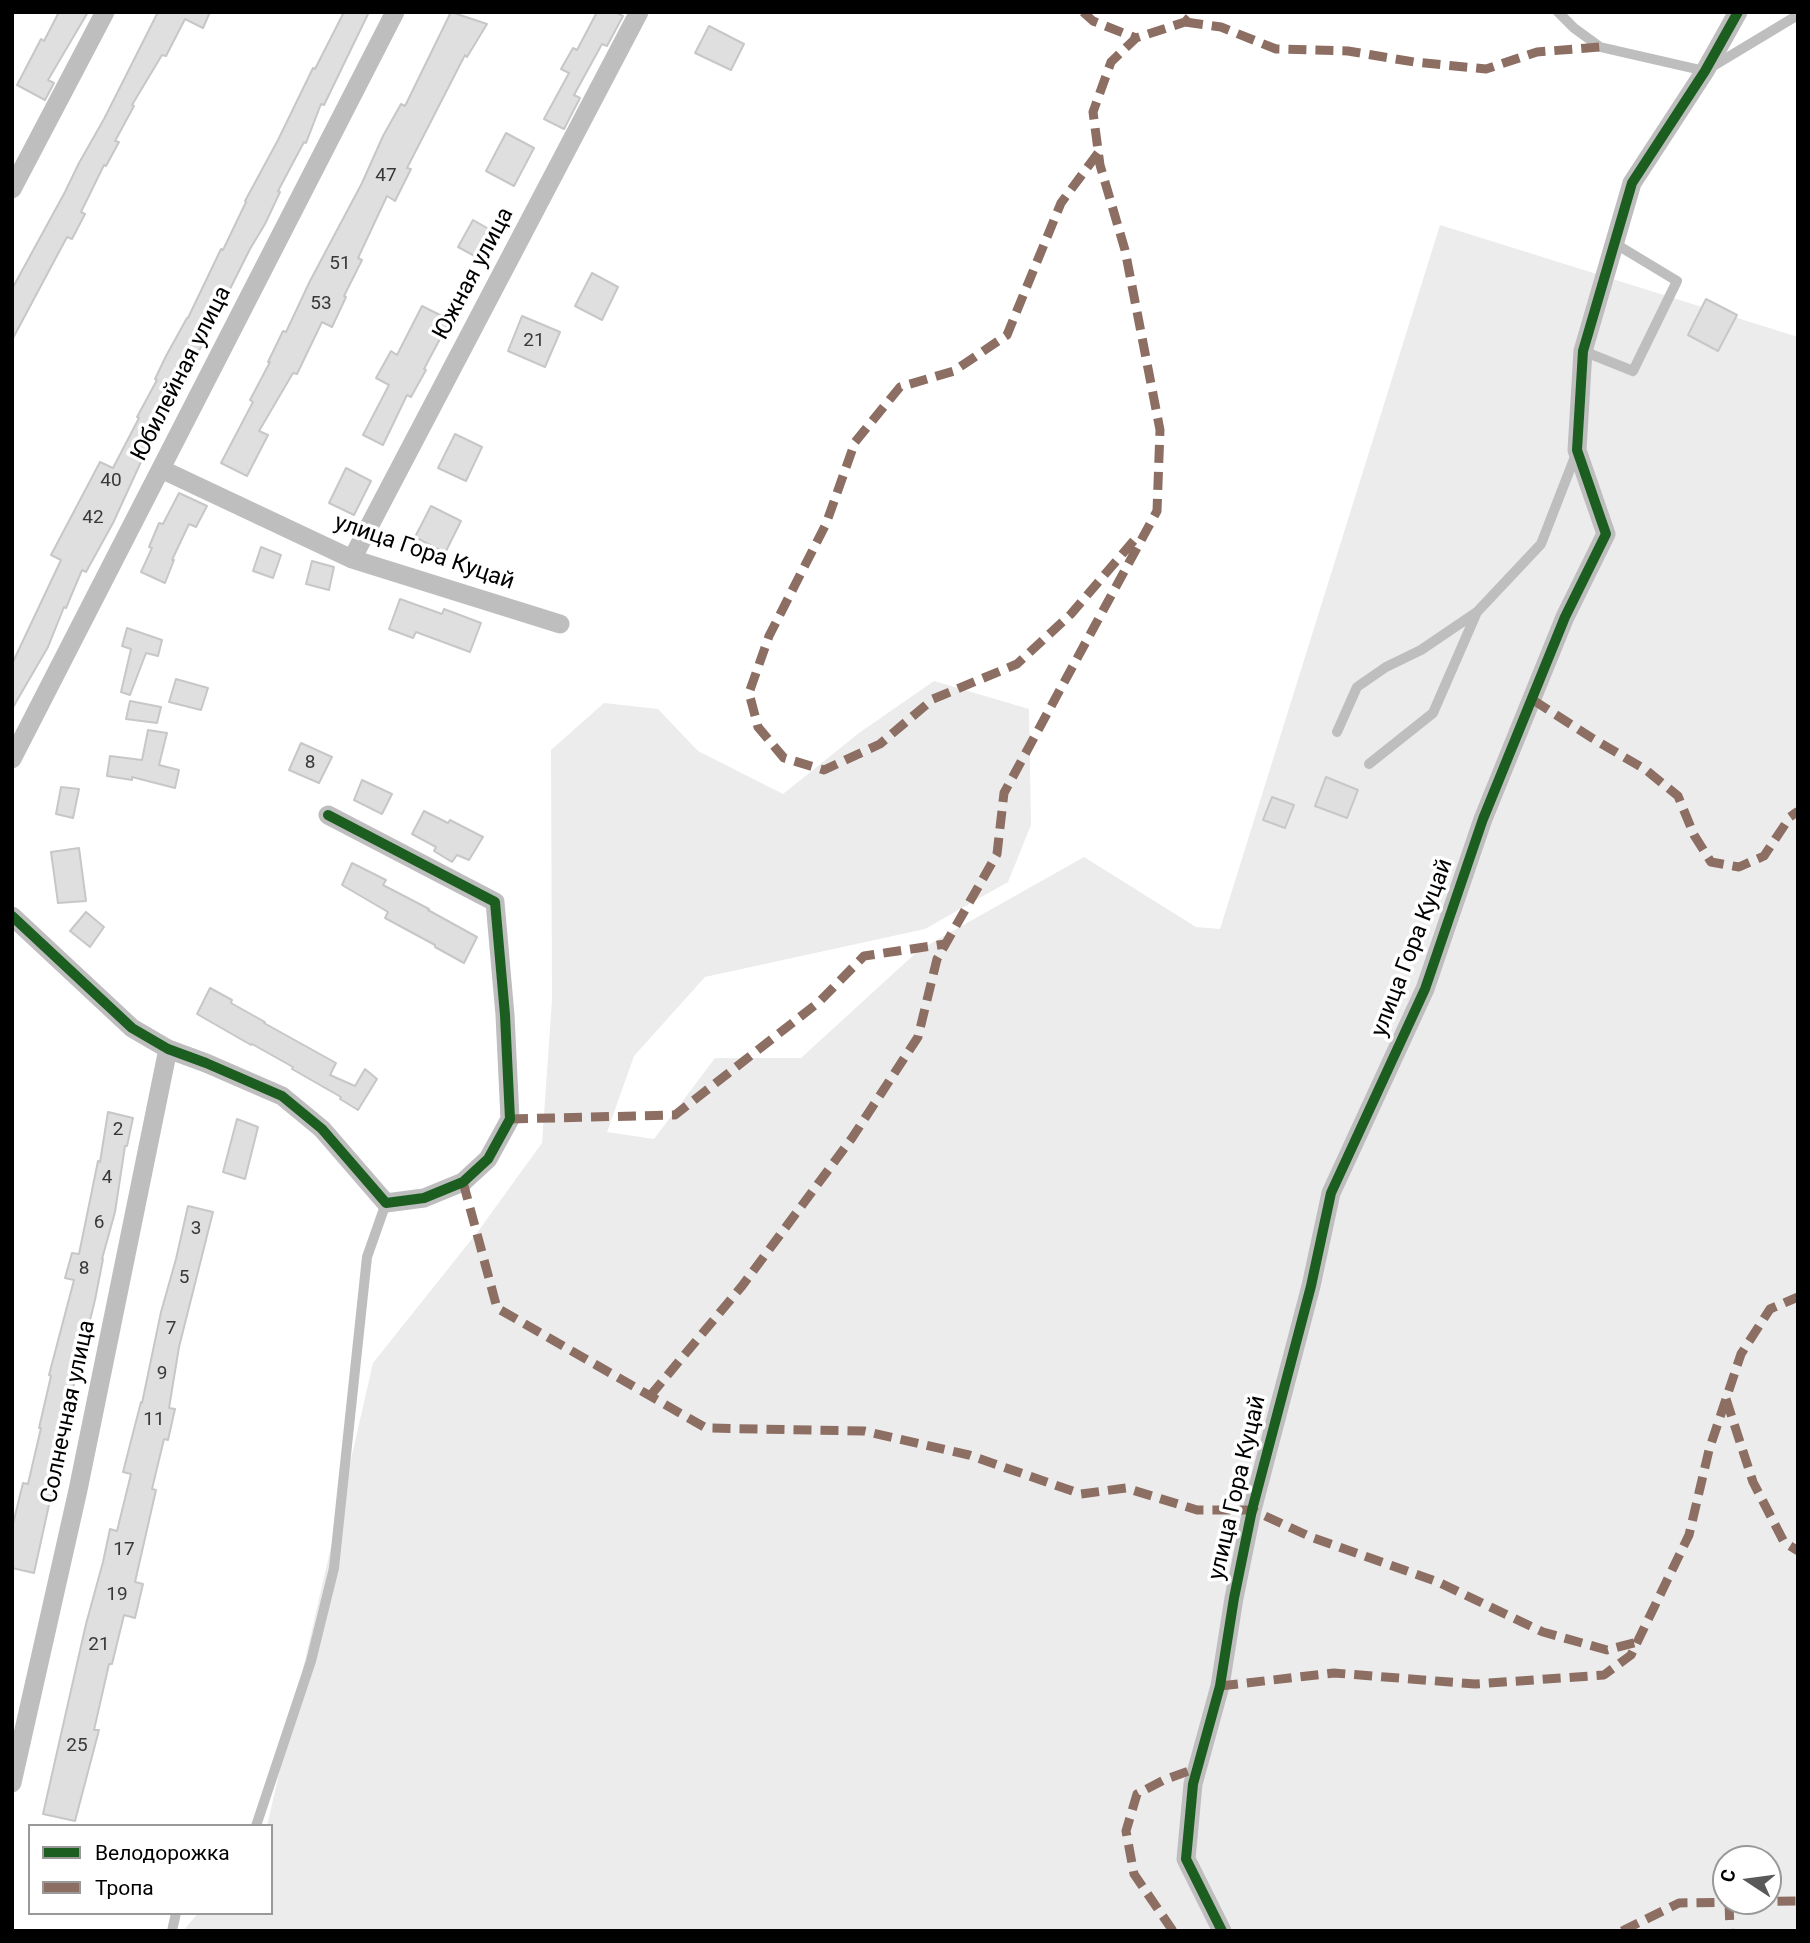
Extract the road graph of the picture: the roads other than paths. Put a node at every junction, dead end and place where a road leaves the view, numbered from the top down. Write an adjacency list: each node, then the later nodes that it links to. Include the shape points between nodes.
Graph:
1 (105, 12): 8 (street)
2 (395, 12): 12 (street, Юбилейная улица)
3 (639, 12): 13 (street, Южная улица)
4 (1558, 12): 7 (lane, via 1600,47)
5 (1738, 12): 7 (street, улица Гора Куцай)
6 (1798, 15): 7 (lane)
7 (1705, 71): 9 (street, улица Гора Куцай, via 1632,183)
8 (12, 189)
9 (1614, 243): 10 (street, улица Гора Куцай); 10 (lane, via 1676,281 1633,371)
10 (1583, 351): 11 (street, улица Гора Куцай)
11 (1577, 450): 14 (lane, via 1541,544); 25 (street, улица Гора Куцай, via 1606,534 1565,618 1483,819 1425,989 1331,1193 1252,1510 1220,1686 1193,1784 1186,1859)
12 (161, 469): 13 (street, улица Гора Куцай); 17 (street, Юбилейная улица)
13 (352, 559): 15 (street, улица Гора Куцай)
14 (1477, 612): 16 (lane, via 1357,687); 18 (lane, via 1433,713)
15 (560, 624)
16 (1337, 732)
17 (12, 759)
18 (1369, 764)
19 (328, 815): 22 (street, via 495,902 510,1119 488,1159 463,1182 424,1198)
20 (12, 916): 21 (street, via 132,1028)
21 (168, 1049): 22 (street, via 282,1096 322,1129); 23 (street, Солнечная улица, via 78,1490)
22 (386, 1203): 24 (lane, via 367,1257 334,1568 312,1661)
23 (12, 1783)
24 (257, 1824)
25 (1222, 1931)

